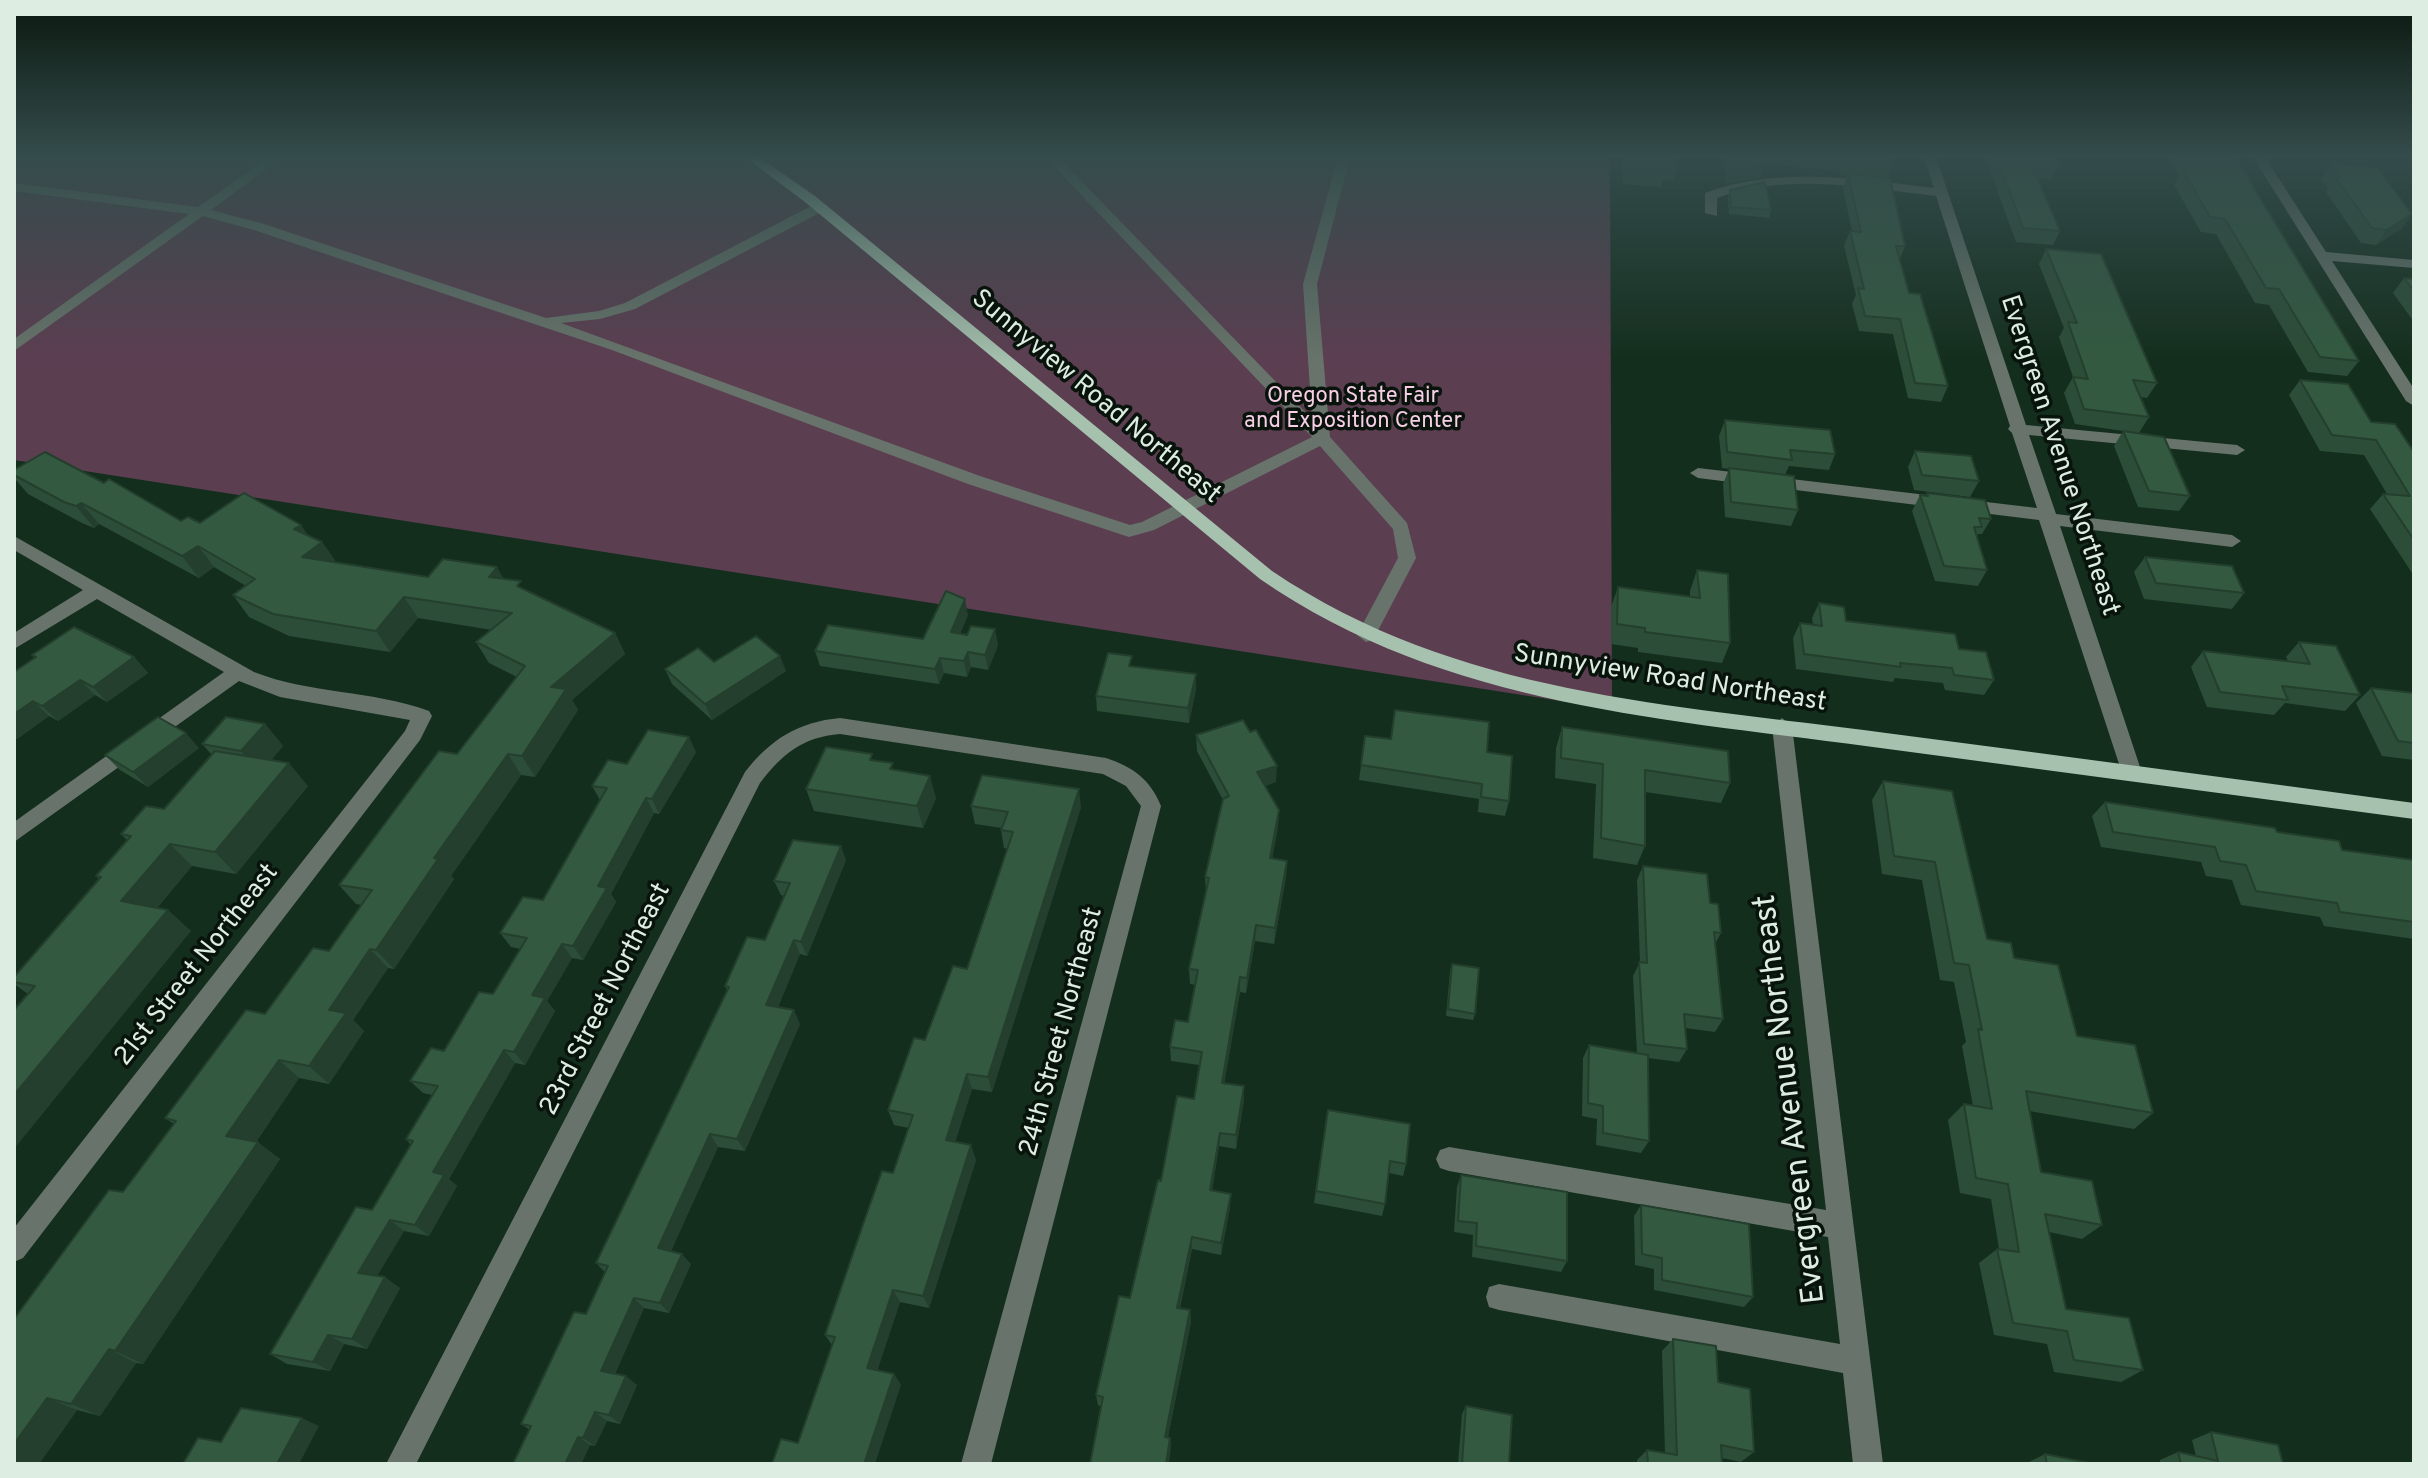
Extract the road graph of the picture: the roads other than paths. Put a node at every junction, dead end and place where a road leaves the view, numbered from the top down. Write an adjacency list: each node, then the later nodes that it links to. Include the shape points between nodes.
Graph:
1 (180, 226): 12 (street)
2 (255, 226): 11 (street)
3 (784, 226): 11 (street, via 630,306 575,320)
4 (843, 226): 18 (main road, Sunnyview Road Northeast)
5 (1118, 226): 15 (street)
6 (1326, 226): 15 (street, via 1310,284)
7 (1951, 226): 14 (street, Evergreen Avenue Northeast)
8 (2303, 226): 9 (street)
9 (2322, 256): 10 (street); 13 (street)
10 (2414, 264)
11 (532, 319): 18 (street, via 1117,528 1148,526)
12 (14, 346)
13 (2414, 401)
14 (2016, 429): 16 (street); 19 (street, Evergreen Avenue Northeast)
15 (1322, 438): 18 (street); 23 (street, via 1391,514 1407,542 1401,574)
16 (2237, 450)
17 (1698, 473): 19 (street)
18 (1181, 507): 23 (main road, Sunnyview Road Northeast, via 1296,598)
19 (2046, 517): 20 (street); 28 (street, Evergreen Avenue Northeast)
20 (2232, 541)
21 (14, 542): 22 (street)
22 (96, 591): 24 (street); 25 (street)
23 (1366, 635): 26 (main road, Sunnyview Road Northeast, via 1500,683 1611,704)
24 (14, 642)
25 (238, 672): 30 (street); 33 (street, 21st Street Northeast, via 280,690 422,716 413,735)
26 (1782, 726): 28 (main road, Sunnyview Road Northeast); 32 (street, Evergreen Avenue Northeast)
27 (974, 745): 36 (street, 23rd Street Northeast, via 840,726 811,728 769,756 752,778); 37 (street, 24th Street Northeast, via 1106,766 1131,776 1145,789 1151,806)
28 (2132, 773): 29 (main road, Sunnyview Road Northeast)
29 (2414, 811)
30 (14, 833)
31 (1449, 1159): 32 (street)
32 (1841, 1226): 35 (street, Evergreen Avenue Northeast)
33 (14, 1249)
34 (1499, 1297): 35 (street)
35 (1856, 1361): 38 (street, Evergreen Avenue Northeast)
36 (401, 1464)
37 (976, 1464)
38 (1868, 1464)

